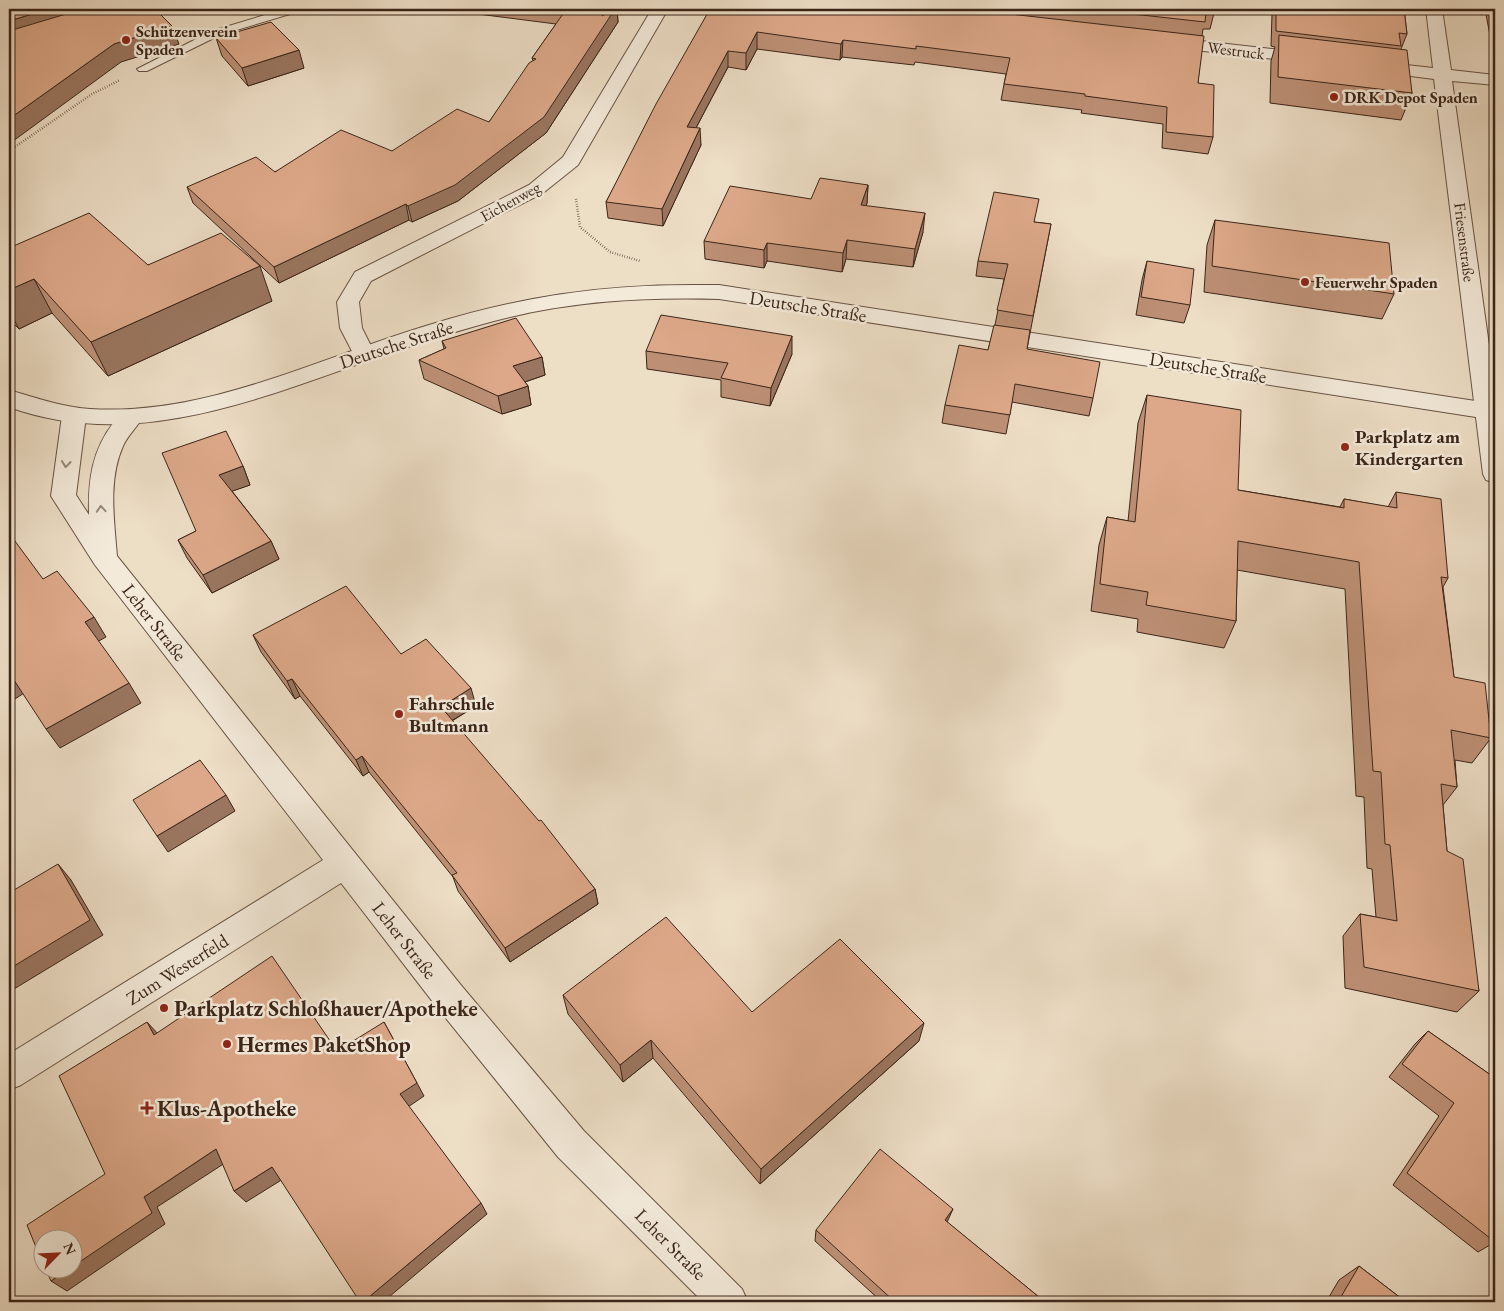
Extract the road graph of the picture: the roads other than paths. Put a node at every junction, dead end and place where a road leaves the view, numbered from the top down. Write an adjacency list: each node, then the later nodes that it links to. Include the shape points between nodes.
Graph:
1 (296, 9): 7 (lane, via 216,33)
2 (660, 9): 10 (street, Eichenweg, via 571,161 536,189 363,277 348,302 351,328)
3 (1434, 9): 8 (street, Friesenstraße)
4 (1146, 39): 5 (street, Westruck)
5 (1325, 60)
6 (1354, 64): 8 (street)
7 (143, 69)
8 (1444, 74): 9 (street); 12 (street, Friesenstraße)
9 (1495, 80)
10 (364, 354): 12 (street, Deutsche Straße, via 464,322 568,300 658,290 720,292); 14 (street, Deutsche Straße, via 232,400 176,413)
11 (9, 398): 13 (street)
12 (1490, 411): 15 (street, Friesenstraße)
13 (74, 416): 14 (street); 16 (street, Leher Straße, one-way to 16, via 63,496)
14 (131, 418): 16 (street, one-way to 14, via 100,502 102,473 111,445)
15 (1495, 474)
16 (104, 558): 17 (street, Leher Straße)
17 (344, 864): 18 (street, Zum Westerfeld); 19 (street, Leher Straße, via 571,1144)
18 (9, 1073)
19 (729, 1302)

